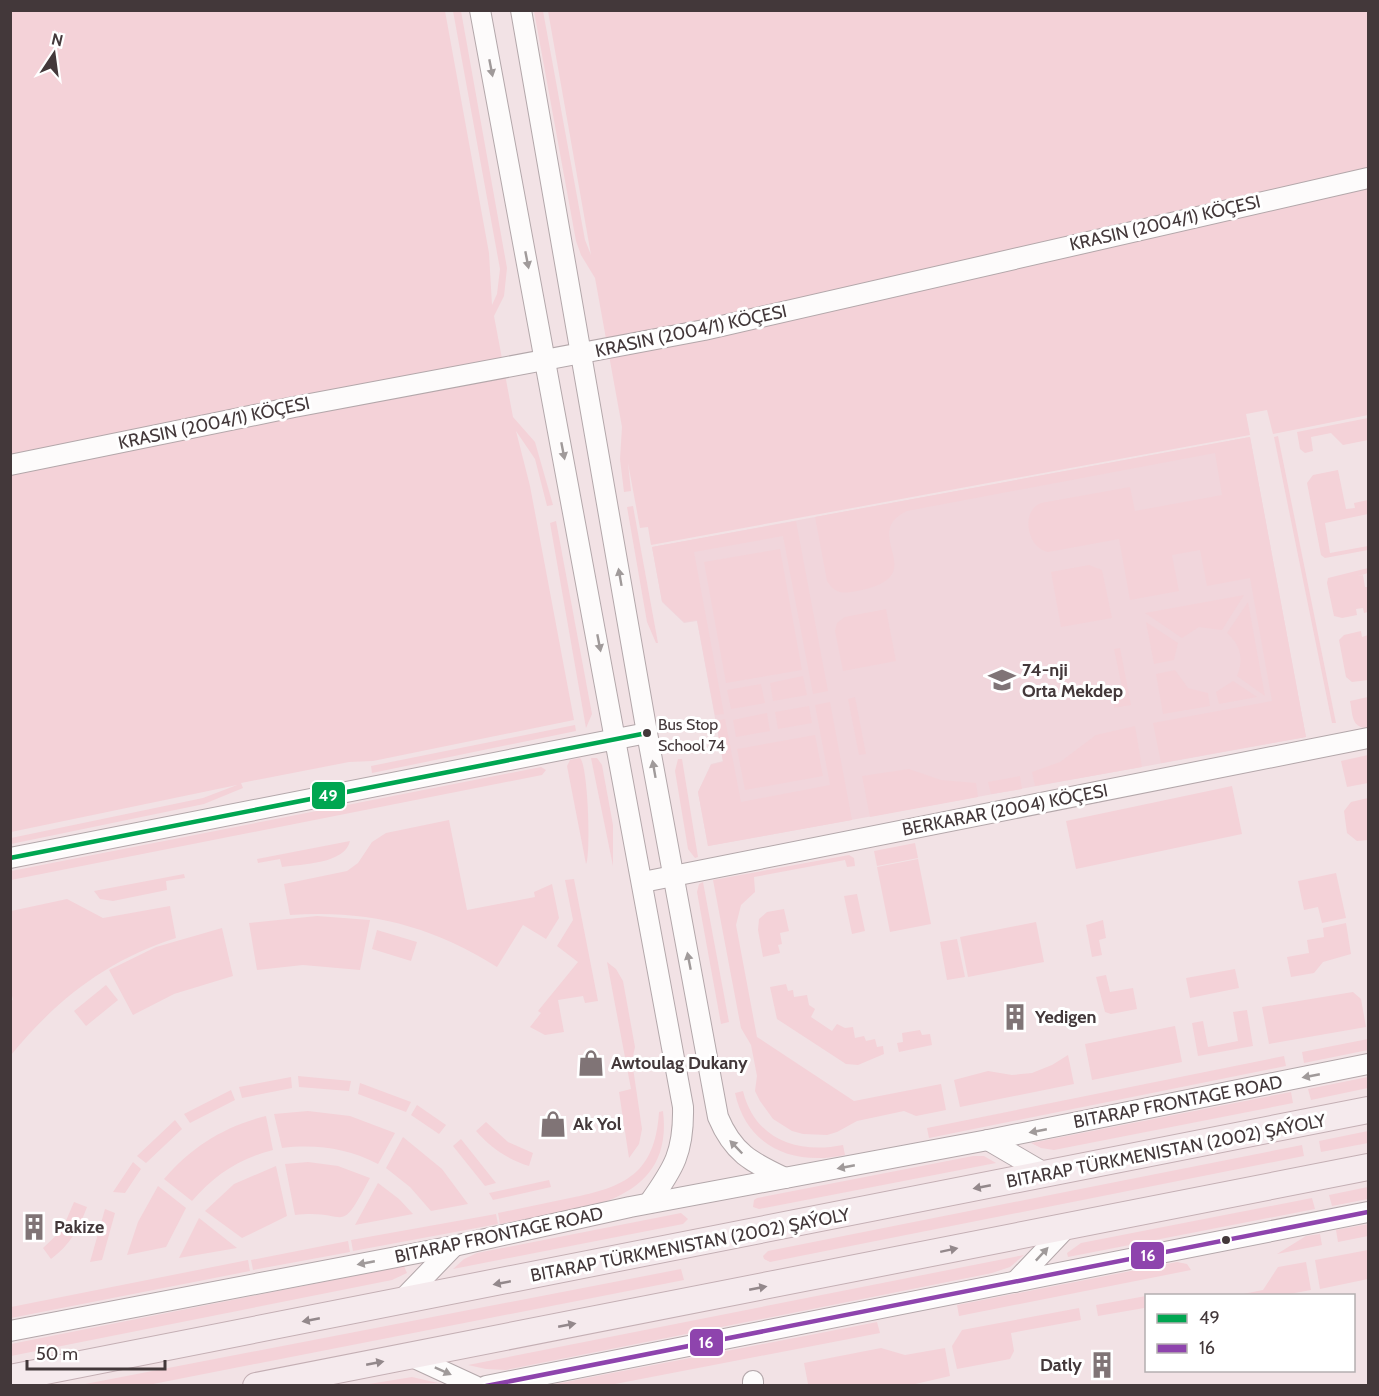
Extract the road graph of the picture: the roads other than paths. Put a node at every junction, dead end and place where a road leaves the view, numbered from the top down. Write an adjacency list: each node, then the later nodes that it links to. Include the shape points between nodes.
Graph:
1 (480, 10): 5 (street, one-way to 5)
2 (521, 10): 4 (street)
3 (1368, 178): 4 (street, KRASIN (2004/1) KÖÇESI, via 704,330)
4 (582, 354): 5 (street, KRASIN (2004/1) KÖÇESI); 7 (street, one-way to 4)
5 (546, 359): 6 (street, KRASIN (2004/1) KÖÇESI); 8 (street, one-way to 8)
6 (10, 465)
7 (647, 733): 8 (street); 11 (street, one-way to 7)
8 (616, 738): 10 (street); 12 (street)
9 (1368, 738): 11 (street, BERKARAR (2004) KÖÇESI)
10 (10, 858)
11 (673, 876): 12 (street, BERKARAR (2004) KÖÇESI); 18 (street, one-way to 11, via 738,1151 726,1137 718,1117)
12 (642, 882): 19 (street, via 683,1107 682,1145 677,1162)
13 (1368, 1064): 15 (street, BITARAP FRONTAGE ROAD, one-way to 15)
14 (1368, 1110): 17 (main road, BITARAP TÜRKMENISTAN (2002) ŞAÝOLY)
15 (988, 1140): 17 (street); 18 (street, BITARAP FRONTAGE ROAD, one-way to 18)
16 (1368, 1167): 21 (main road)
17 (1046, 1174): 24 (main road, BITARAP TÜRKMENISTAN (2002) ŞAÝOLY, one-way to 24)
18 (785, 1178): 19 (street, BITARAP FRONTAGE ROAD)
19 (649, 1203): 22 (street, BITARAP FRONTAGE ROAD)
20 (1368, 1212): 23 (street)
21 (1068, 1226): 23 (street, one-way to 21); 26 (main road, one-way to 21)
22 (454, 1245): 24 (street); 25 (street, BITARAP FRONTAGE ROAD, one-way to 25)
23 (1015, 1282): 30 (street)
24 (399, 1303): 27 (main road, BITARAP TÜRKMENISTAN (2002) ŞAÝOLY, one-way to 27)
25 (10, 1331)
26 (410, 1356): 28 (main road, one-way to 26); 29 (street, one-way to 29)
27 (10, 1378)
28 (256, 1386)
29 (476, 1386)
30 (486, 1386)

